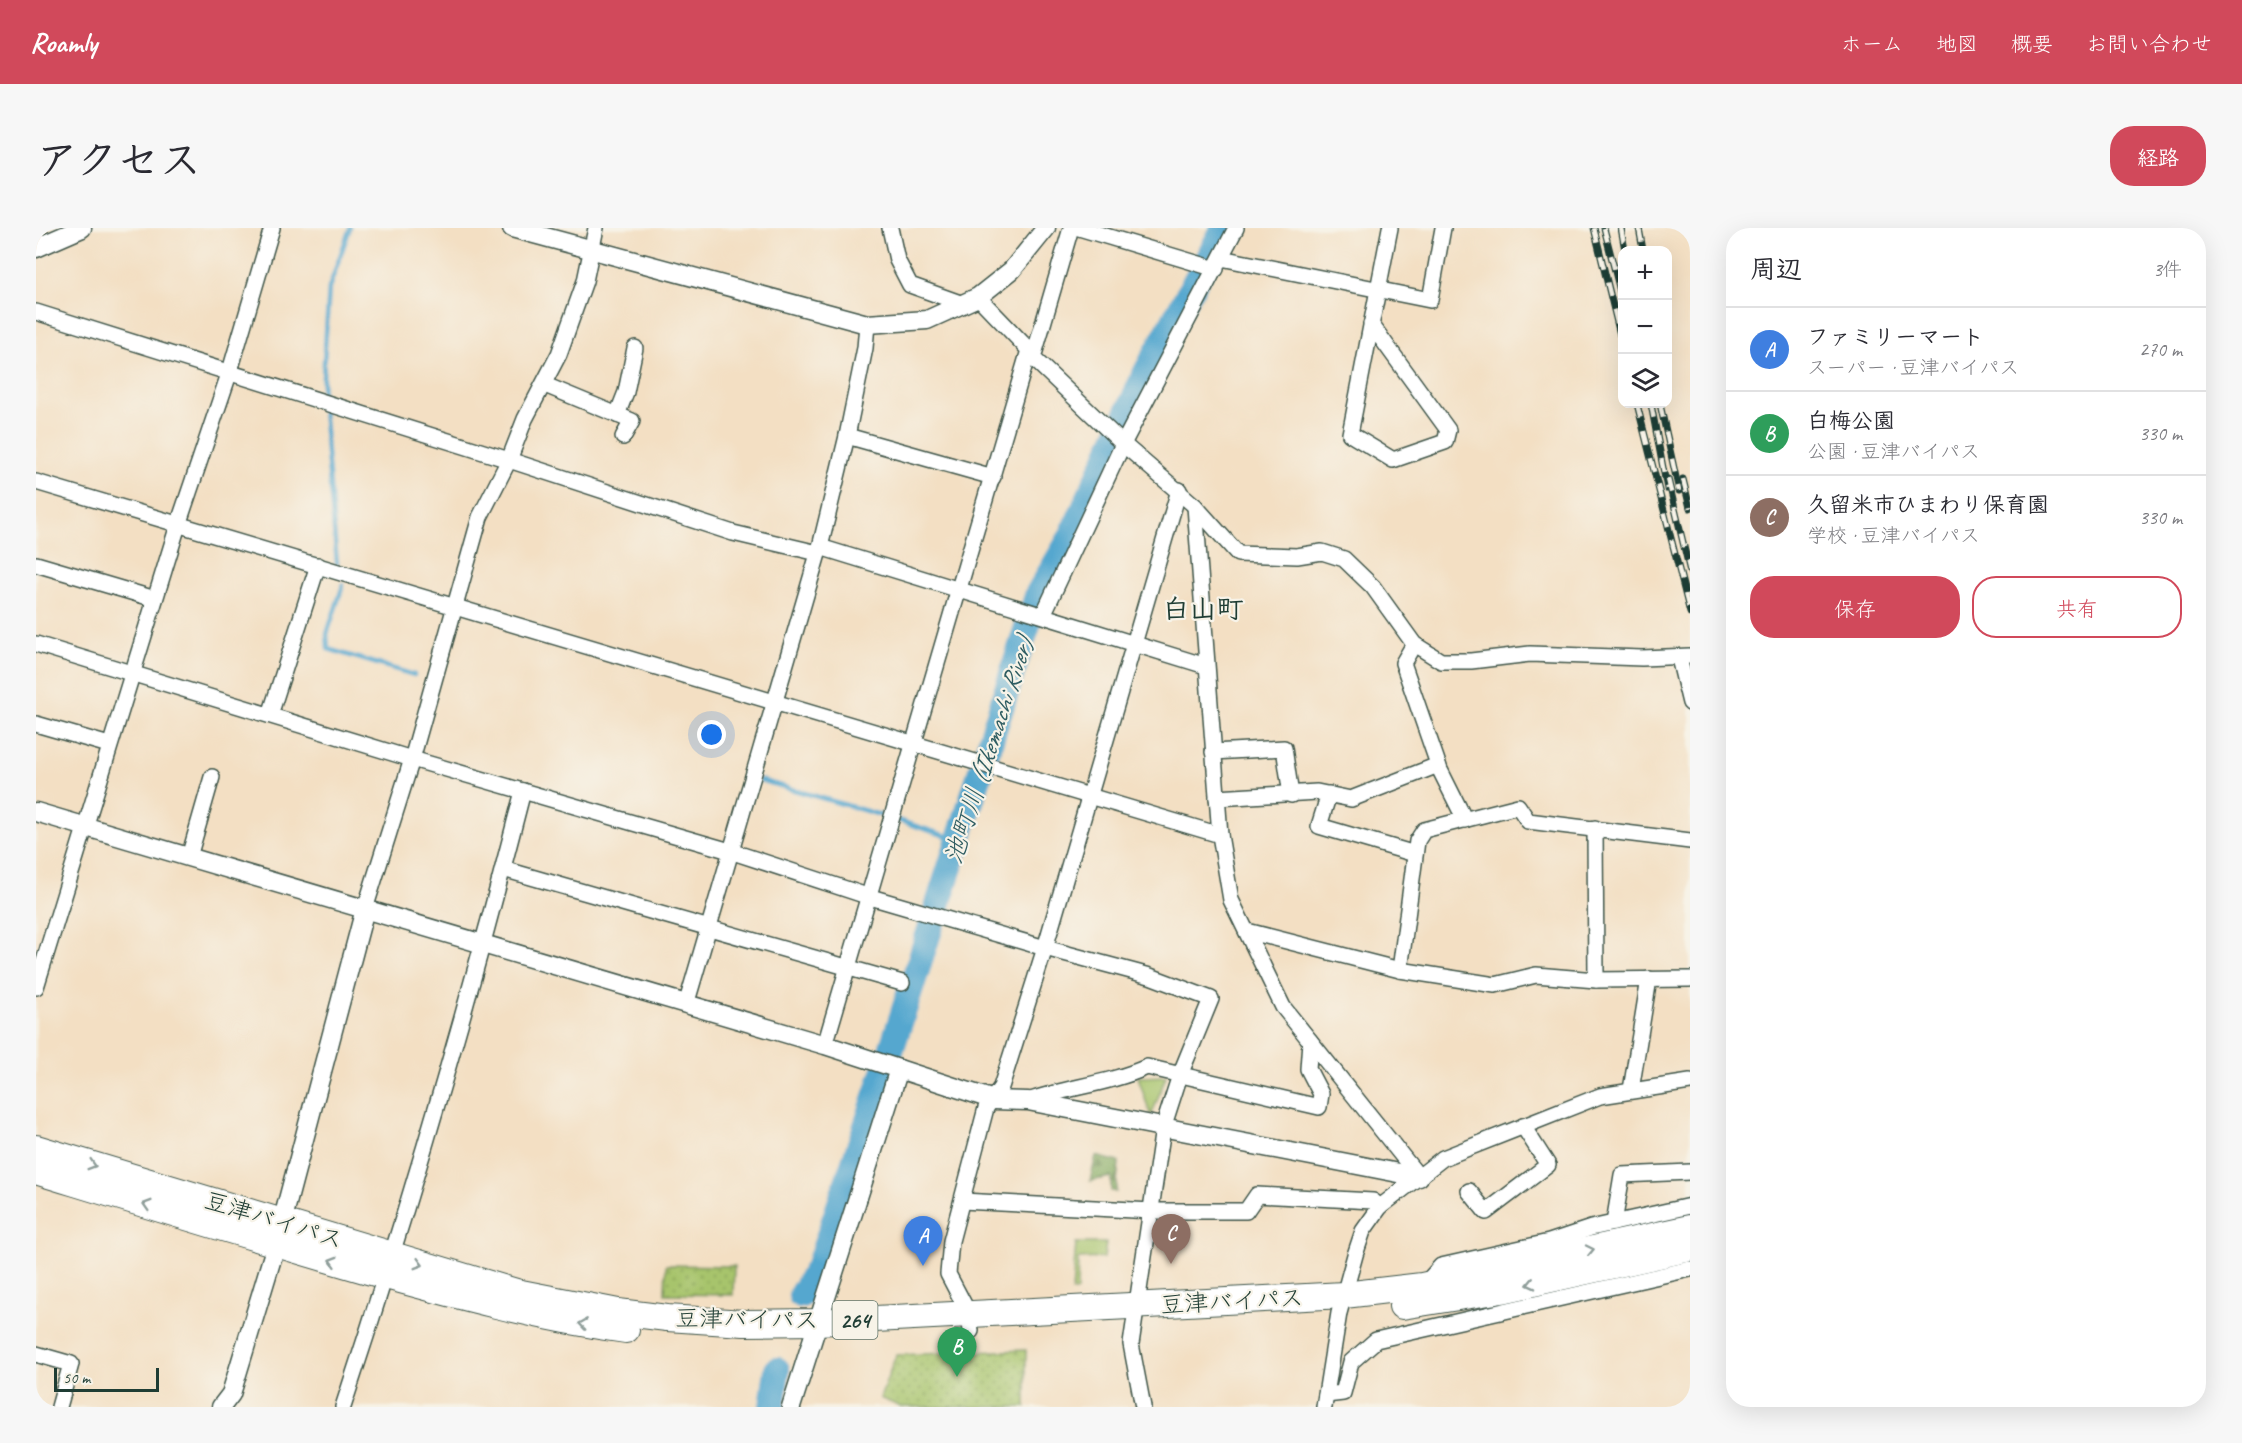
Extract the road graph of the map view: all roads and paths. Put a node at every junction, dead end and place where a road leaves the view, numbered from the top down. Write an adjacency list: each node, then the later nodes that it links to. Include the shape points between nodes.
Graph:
1 (82, 228): 12 (street)
2 (272, 228): 22 (street)
3 (513, 228): 13 (street)
4 (596, 228): 13 (street)
5 (890, 228): 16 (street, via 897,260 910,285)
6 (1046, 228): 16 (street, via 1012,270)
7 (1071, 228): 21 (street)
8 (1079, 228): 14 (street)
9 (1236, 228): 14 (street)
10 (1390, 228): 15 (street)
11 (1443, 228): 15 (street, via 1430,300)
12 (36, 248)
13 (591, 251): 18 (street); 23 (street, via 585,281)
14 (1219, 264): 15 (street); 27 (street)
15 (1377, 290): 19 (street)
16 (970, 300): 18 (street, via 927,320); 21 (street)
17 (36, 312): 22 (street)
18 (867, 324): 25 (street)
19 (1371, 324): 19 (street, via 1350,434 1393,460 1445,442 1448,430)
20 (634, 348): 24 (street, via 626,392)
21 (1031, 354): 27 (street); 29 (street)
22 (230, 371): 28 (street); 33 (street)
23 (545, 385): 24 (street); 28 (street, via 525,419)
24 (617, 415): 26 (street, via 632,421)
25 (847, 436): 29 (street); 34 (street)
26 (622, 437)
27 (1124, 444): 31 (street); 40 (street)
28 (509, 460): 34 (street, via 733,533); 39 (street, via 480,517)
29 (993, 477): 37 (street)
30 (36, 482): 33 (street)
31 (1179, 490): 32 (street); 41 (street)
32 (1196, 506): 43 (street, via 1238,555 1297,556 1322,552 1344,559 1373,587); 45 (street)
33 (178, 525): 36 (street); 38 (street)
34 (819, 550): 37 (street); 47 (street)
35 (36, 564): 38 (street)
36 (318, 565): 39 (street); 49 (street)
37 (961, 590): 40 (street); 52 (street)
38 (155, 599): 46 (street)
39 (455, 609): 47 (street); 54 (street)
40 (1043, 615): 41 (street)
41 (1135, 643): 45 (street); 60 (street)
42 (36, 644): 46 (street)
43 (1414, 644): 44 (street, via 1441,661 1530,654); 55 (street, via 1403,663)
44 (1684, 657): 48 (street)
45 (1206, 666): 53 (street)
46 (132, 671): 49 (street); 51 (street)
47 (774, 703): 52 (street); 68 (street)
48 (1690, 703)
49 (270, 715): 54 (street)
50 (36, 724): 51 (street)
51 (110, 745): 64 (street)
52 (913, 745): 60 (street); 72 (street)
53 (1213, 752): 59 (street, via 1284,748); 61 (street)
54 (412, 759): 57 (street); 73 (street)
55 (1438, 765): 58 (street, via 1351,799); 63 (street)
56 (212, 777): 70 (street)
57 (523, 791): 68 (street); 71 (street)
58 (1329, 794): 59 (street); 69 (street, via 1319,826)
59 (1291, 795): 61 (street)
60 (1090, 798): 66 (street); 77 (street)
61 (1217, 798): 66 (street)
62 (36, 812): 64 (street)
63 (1465, 820): 65 (street, via 1518,806 1528,821); 69 (street, via 1424,830)
64 (85, 826): 70 (street); 84 (street)
65 (1595, 828): 67 (street); 82 (street)
66 (1220, 835): 75 (street, via 1231,900)
67 (1690, 841)
68 (730, 851): 72 (street); 74 (street)
69 (1415, 854): 79 (street)
70 (189, 857): 73 (street)
71 (503, 869): 74 (street); 76 (street)
72 (867, 896): 77 (street); 78 (street)
73 (365, 909): 76 (street); 107 (street)
74 (708, 927): 78 (street); 85 (street)
75 (1247, 931): 79 (street); 86 (street, via 1282,1007)
76 (483, 946): 85 (street); 109 (street)
77 (1045, 948): 89 (street, via 1150,976 1211,999); 92 (street)
78 (847, 967): 83 (street); 87 (street)
79 (1400, 970): 82 (street, via 1495,985 1536,975)
80 (1649, 979): 81 (street); 82 (street); 91 (street)
81 (1690, 979)
82 (1596, 980)
83 (902, 983)
84 (36, 987)
85 (686, 1005): 87 (street)
86 (1310, 1041): 89 (street, via 1308,1069 1321,1094 1319,1107); 99 (street)
87 (825, 1045): 88 (street)
88 (899, 1069): 92 (street); 115 (street)
89 (1180, 1075): 93 (street, via 1147,1067); 95 (street)
90 (1690, 1082): 91 (street)
91 (1631, 1090): 94 (street, via 1600,1096)
92 (994, 1100): 93 (street); 101 (street, via 986,1108)
93 (1028, 1101): 95 (street)
94 (1523, 1126): 99 (street, via 1443,1158); 100 (street, via 1548,1164 1486,1212)
95 (1163, 1128): 99 (street); 104 (street)
96 (36, 1148): 107 (highway, 豆津バイパス / 264, one-way to 107)
97 (36, 1171): 107 (highway, 豆津バイパス / 264, one-way to 97)
98 (1690, 1172): 105 (street, via 1622,1175)
99 (1419, 1177): 103 (street)
100 (1469, 1191)
101 (962, 1201): 104 (street); 114 (street, via 951,1241 948,1274)
102 (1690, 1206): 105 (street)
103 (1380, 1207): 104 (street, via 1372,1201 1257,1195 1246,1210); 112 (street, via 1363,1231)
104 (1152, 1211): 113 (street)
105 (1614, 1223): 111 (street, via 1441,1266)
106 (1690, 1228): 111 (highway, 豆津バイパス / 264, one-way to 106)
107 (279, 1234): 109 (highway, 豆津バイパス / 264); 119 (street, via 231,1394)
108 (1690, 1248): 112 (highway, 豆津バイパス / 264, one-way to 112, via 1502,1290 1419,1304)
109 (389, 1266): 115 (highway, 豆津バイパス / 264, via 493,1305 589,1325 653,1334); 120 (street)
110 (1690, 1269): 117 (street, via 1376,1340 1351,1362 1343,1393)
111 (1422, 1286): 112 (highway, 豆津バイパス / 264)
112 (1341, 1304): 113 (highway, 豆津バイパス / 264); 117 (street)
113 (1134, 1315): 114 (highway, 豆津バイパス / 264); 122 (street, via 1131,1344)
114 (970, 1323): 115 (highway, 豆津バイパス / 264)
115 (815, 1330): 121 (street)
116 (36, 1354): 118 (street, via 71,1364)
117 (1325, 1401)
118 (59, 1407)
119 (221, 1407)
120 (343, 1407)
121 (791, 1407)
122 (1143, 1407)

